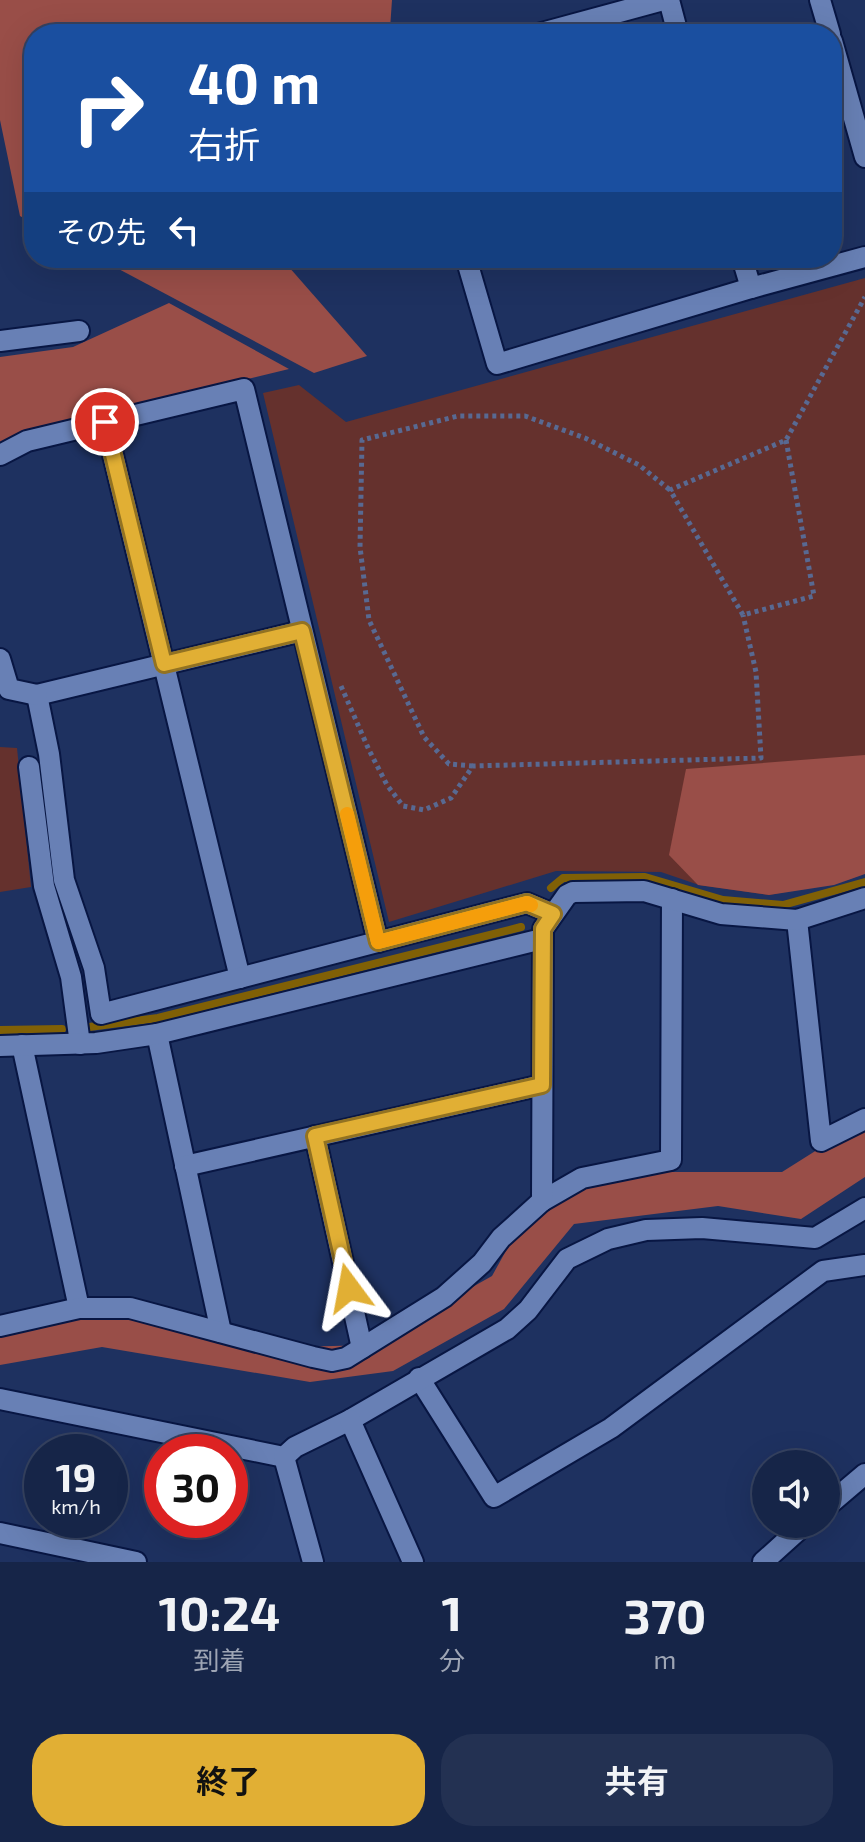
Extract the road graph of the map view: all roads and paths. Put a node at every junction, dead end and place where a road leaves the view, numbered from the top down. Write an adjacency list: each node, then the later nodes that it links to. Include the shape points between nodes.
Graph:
1 (666, 0): 3 (street); 4 (street)
2 (820, 0): 5 (street)
3 (576, 24)
4 (674, 24)
5 (827, 24)
6 (842, 76): 7 (street)
7 (865, 157)
8 (865, 257): 9 (street)
9 (842, 263)
10 (469, 268): 13 (street, via 497,364)
11 (745, 268): 13 (street)
12 (825, 268): 13 (street)
13 (751, 288)
14 (865, 297): 18 (path)
15 (79, 331): 16 (street)
16 (0, 341)
17 (105, 422): 19 (street, via 27,441); 22 (street, via 244,389); 24 (street)
18 (786, 440): 20 (path); 21 (path, via 814,596)
19 (0, 455)
20 (670, 490): 21 (path); 27 (path, via 639,465 525,416 458,416 362,440 360,547 369,620 424,737 449,764)
21 (743, 615): 27 (path, via 756,672 761,758)
22 (302, 631): 24 (street); 34 (street)
23 (0, 659): 26 (street, via 9,689)
24 (164, 664): 26 (street); 35 (street)
25 (340, 683): 27 (path, via 369,750 403,806 424,810 451,798)
26 (37, 695): 35 (street, via 64,880 94,968 101,1014)
27 (473, 766)
28 (29, 767): 37 (street, via 44,886 71,977)
29 (865, 898): 32 (street)
30 (672, 899): 31 (street, via 644,891 573,892); 32 (street, via 721,914); 44 (street, via 671,1160 582,1178)
31 (553, 914): 33 (street); 34 (street, via 527,903)
32 (797, 920): 41 (street, via 821,1141)
33 (542, 939): 36 (street); 40 (street)
34 (378, 942): 35 (street)
35 (240, 978)
36 (157, 1034): 37 (street); 43 (street)
37 (80, 1044): 38 (street)
38 (22, 1045): 39 (street); 49 (street)
39 (0, 1046)
40 (542, 1085): 42 (street); 44 (street)
41 (865, 1119)
42 (315, 1136): 43 (street); 52 (street)
43 (185, 1166): 51 (street)
44 (542, 1201): 52 (street, via 444,1297)
45 (865, 1208): 46 (street)
46 (815, 1238): 48 (street); 53 (street, via 702,1228 646,1230 608,1239 567,1259 507,1329)
47 (865, 1265): 48 (street)
48 (823, 1271): 53 (street, via 611,1428 494,1497)
49 (79, 1308): 50 (street); 51 (street, via 130,1308)
50 (0, 1326)
51 (221, 1332): 52 (street, via 332,1361)
52 (362, 1348)
53 (419, 1378): 55 (street)
54 (0, 1399): 56 (street)
55 (350, 1420): 56 (street); 63 (street)
56 (284, 1457): 62 (street)
57 (865, 1474): 58 (street)
58 (840, 1495)
59 (0, 1533): 61 (street)
60 (790, 1538): 64 (street)
61 (136, 1562)
62 (313, 1562)
63 (413, 1562)
64 (763, 1562)

